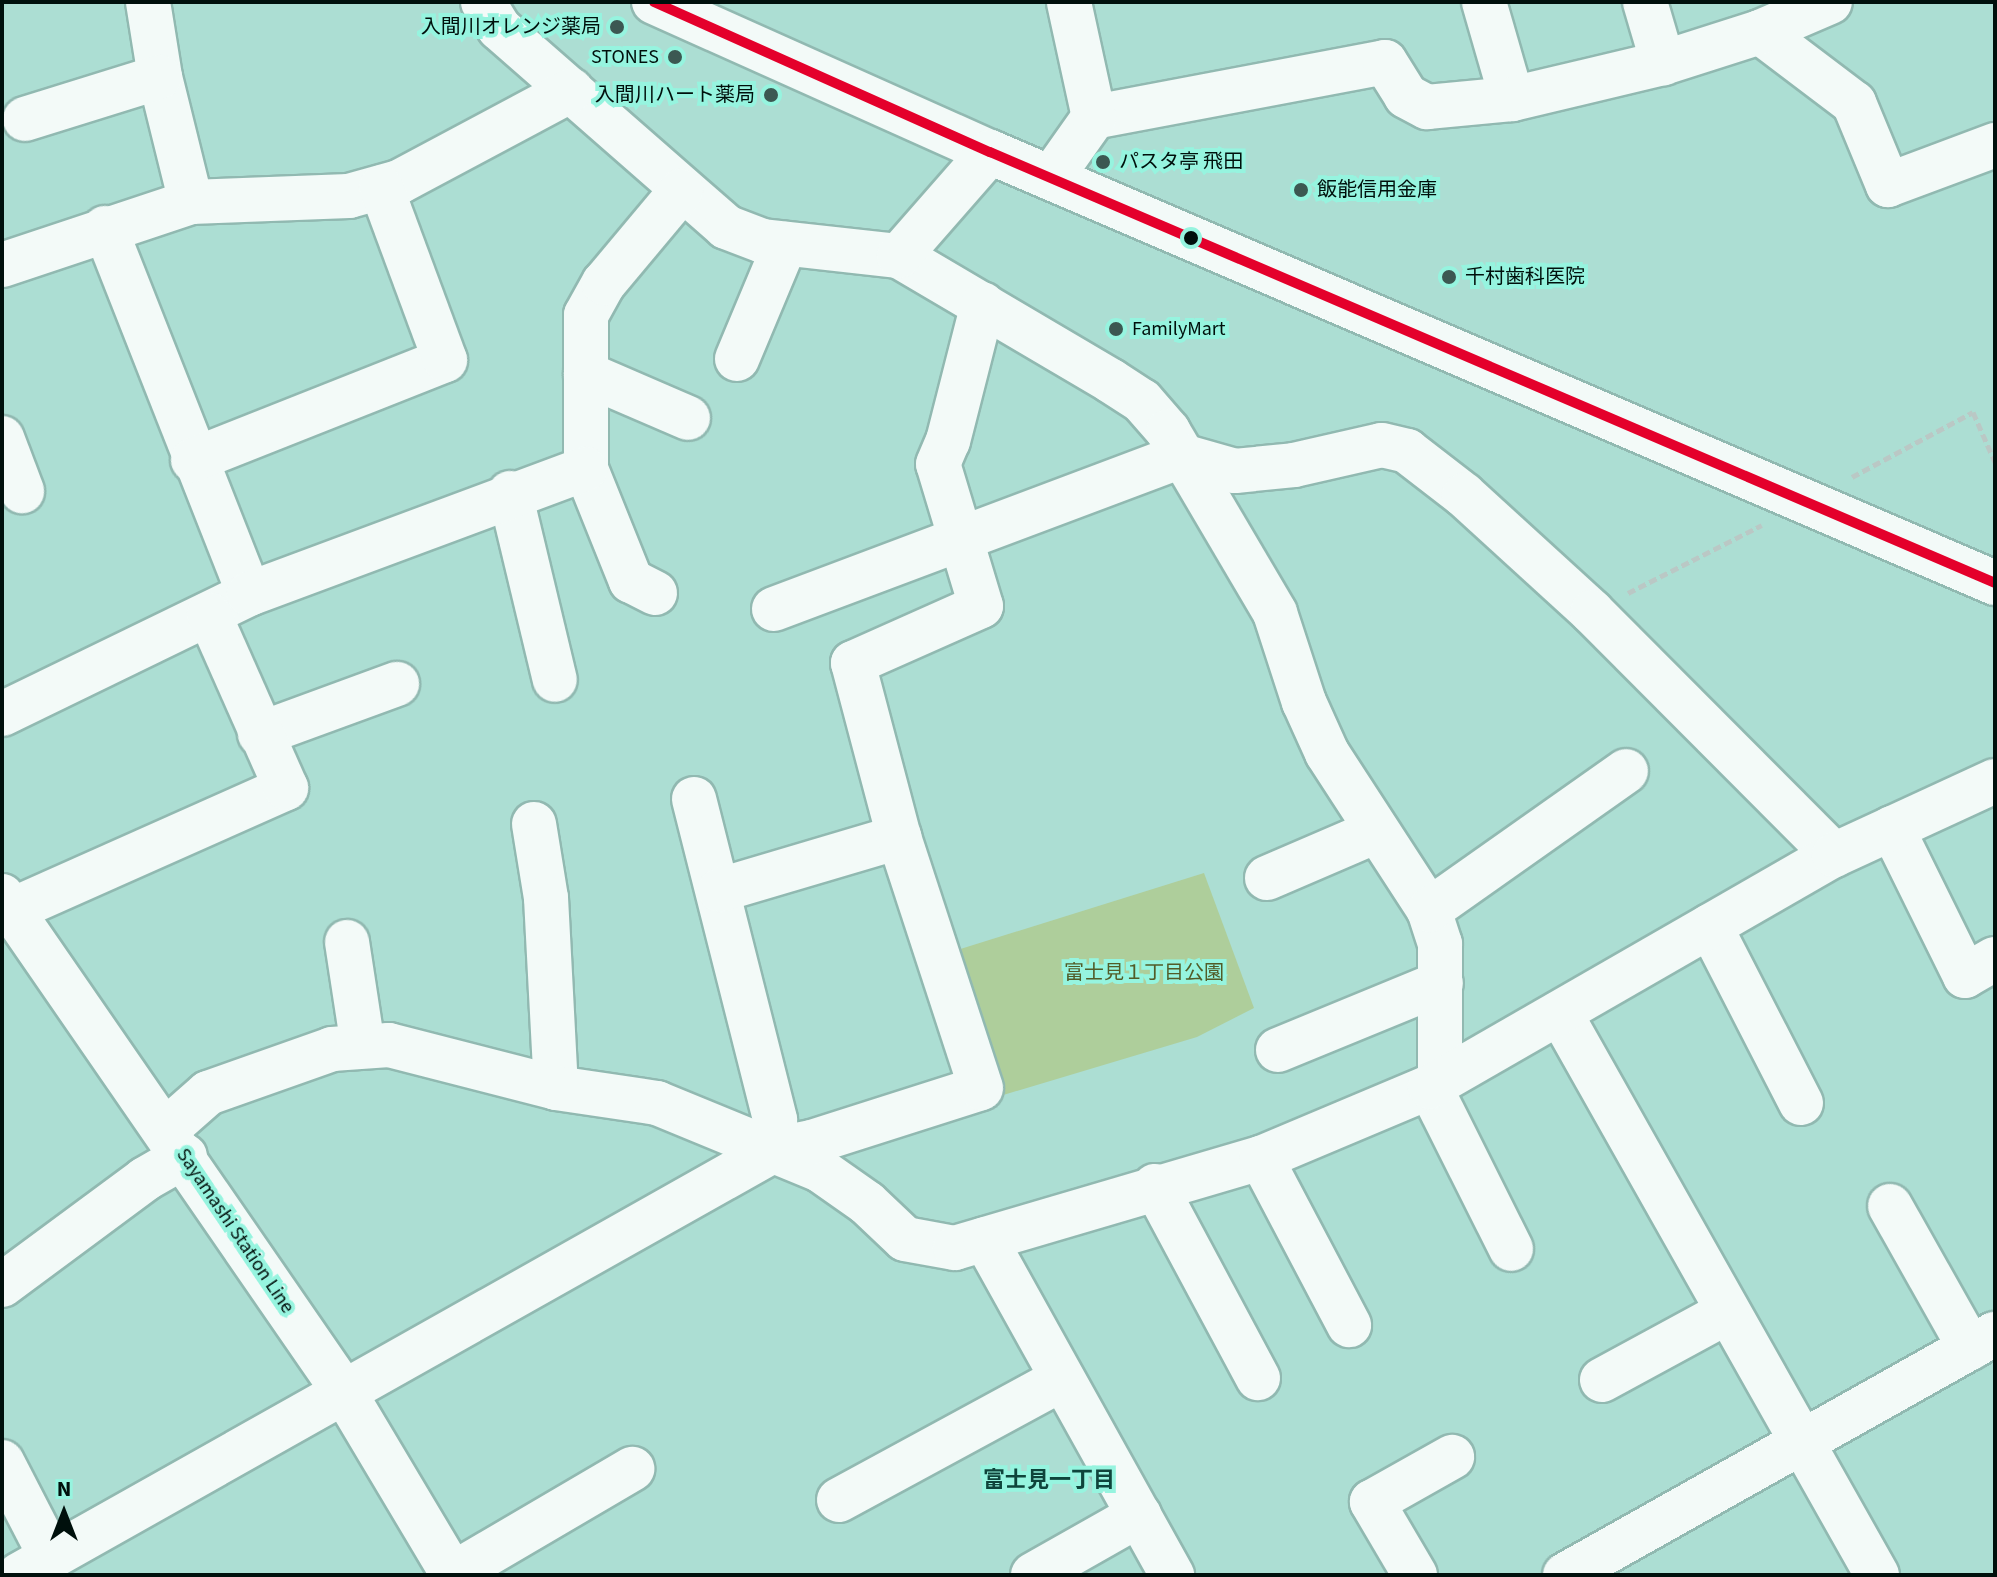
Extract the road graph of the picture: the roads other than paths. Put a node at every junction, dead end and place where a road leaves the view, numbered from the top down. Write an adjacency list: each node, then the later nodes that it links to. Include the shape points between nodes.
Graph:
1 (148, 2): 10 (street)
2 (483, 2): 11 (street, via 499,28)
3 (654, 2): 16 (street)
4 (1069, 2): 13 (street)
5 (1484, 2): 12 (street)
6 (1645, 2): 9 (street)
7 (1830, 2): 8 (street)
8 (1771, 19): 9 (street); 15 (street, via 1854,103 1888,185)
9 (1663, 63): 12 (street)
10 (160, 77): 14 (street); 20 (street)
11 (571, 90): 18 (street); 19 (street)
12 (1512, 99): 13 (street, via 1427,107 1406,96 1385,62)
13 (1094, 117): 17 (street)
14 (25, 119)
15 (1995, 145)
16 (990, 152): 17 (street); 23 (street)
17 (1051, 178): 36 (street)
18 (381, 187): 20 (street, via 295,200); 31 (street, via 445,360)
19 (681, 191): 22 (street, via 726,227); 27 (street, via 604,283 586,315)
20 (191, 202): 21 (street)
21 (105, 228): 24 (street); 31 (street)
22 (785, 244): 23 (street); 26 (street)
23 (899, 256): 25 (street)
24 (2, 265)
25 (983, 304): 30 (street, via 1142,401); 35 (street, via 938,464)
26 (737, 359)
27 (586, 374): 28 (street); 32 (street)
28 (688, 418)
29 (2, 438): 33 (street)
30 (1182, 456): 35 (street); 50 (street, via 1275,613 1321,740); 52 (street, via 1235,471 1294,465 1382,445 1407,451 1464,495 1592,612)
31 (193, 460): 38 (street)
32 (586, 469): 34 (street); 37 (street, via 631,581)
33 (22, 491)
34 (510, 493): 38 (street); 41 (street)
35 (958, 537): 39 (street); 51 (street, via 981,606 853,663)
36 (1995, 583)
37 (655, 593)
38 (249, 594): 40 (street)
39 (774, 609)
40 (209, 614): 43 (street); 44 (street)
41 (555, 680)
42 (397, 684): 44 (street)
43 (2, 714)
44 (260, 734): 55 (street, via 286,788)
45 (1626, 771): 56 (street)
46 (1995, 781): 49 (street)
47 (694, 799): 54 (street)
48 (534, 824): 65 (street, via 546,898)
49 (1892, 828): 52 (street); 59 (street, via 1965,976)
50 (1376, 831): 53 (street); 56 (street)
51 (899, 837): 54 (street); 68 (street, via 981,1088)
52 (1834, 855): 57 (street)
53 (1267, 878)
54 (720, 890): 68 (street, via 775,1120)
55 (7, 903): 67 (street, Sayamashi Station Line)
56 (1429, 910): 60 (street, via 1440,944)
57 (1710, 926): 61 (street); 66 (street)
58 (347, 942): 62 (street)
59 (1995, 959)
60 (1441, 983): 63 (street); 64 (street)
61 (1560, 1013): 64 (street); 75 (street)
62 (363, 1046): 65 (street, via 450,1056); 67 (street, via 332,1049 208,1093)
63 (1278, 1050)
64 (1435, 1084): 69 (street); 73 (street)
65 (556, 1088): 68 (street, via 657,1103)
66 (1801, 1103)
67 (175, 1143): 74 (street, via 145,1179); 81 (street, Sayamashi Station Line)
68 (776, 1149): 72 (street, via 820,1170 867,1203 905,1239 955,1248); 81 (street)
69 (1261, 1158): 70 (street); 76 (street)
70 (1155, 1186): 72 (street); 78 (street)
71 (1890, 1206): 77 (street)
72 (985, 1239): 79 (street)
73 (1511, 1249)
74 (2, 1285)
75 (1727, 1312): 80 (street); 82 (street)
76 (1349, 1325)
77 (1983, 1341): 82 (street)
78 (1258, 1378)
79 (1062, 1379): 86 (street); 87 (street)
80 (1602, 1380)
81 (344, 1392): 88 (street); 89 (street, Sayamashi Station Line)
82 (1804, 1444): 93 (street); 94 (street)
83 (1452, 1457): 92 (street, via 1372,1502)
84 (2, 1462): 88 (street)
85 (632, 1469): 89 (street)
86 (839, 1500)
87 (1139, 1515): 90 (street); 91 (street)
88 (35, 1566)
89 (453, 1574)
90 (1033, 1575)
91 (1172, 1575)
92 (1415, 1575)
93 (1565, 1575)
94 (1877, 1575)

